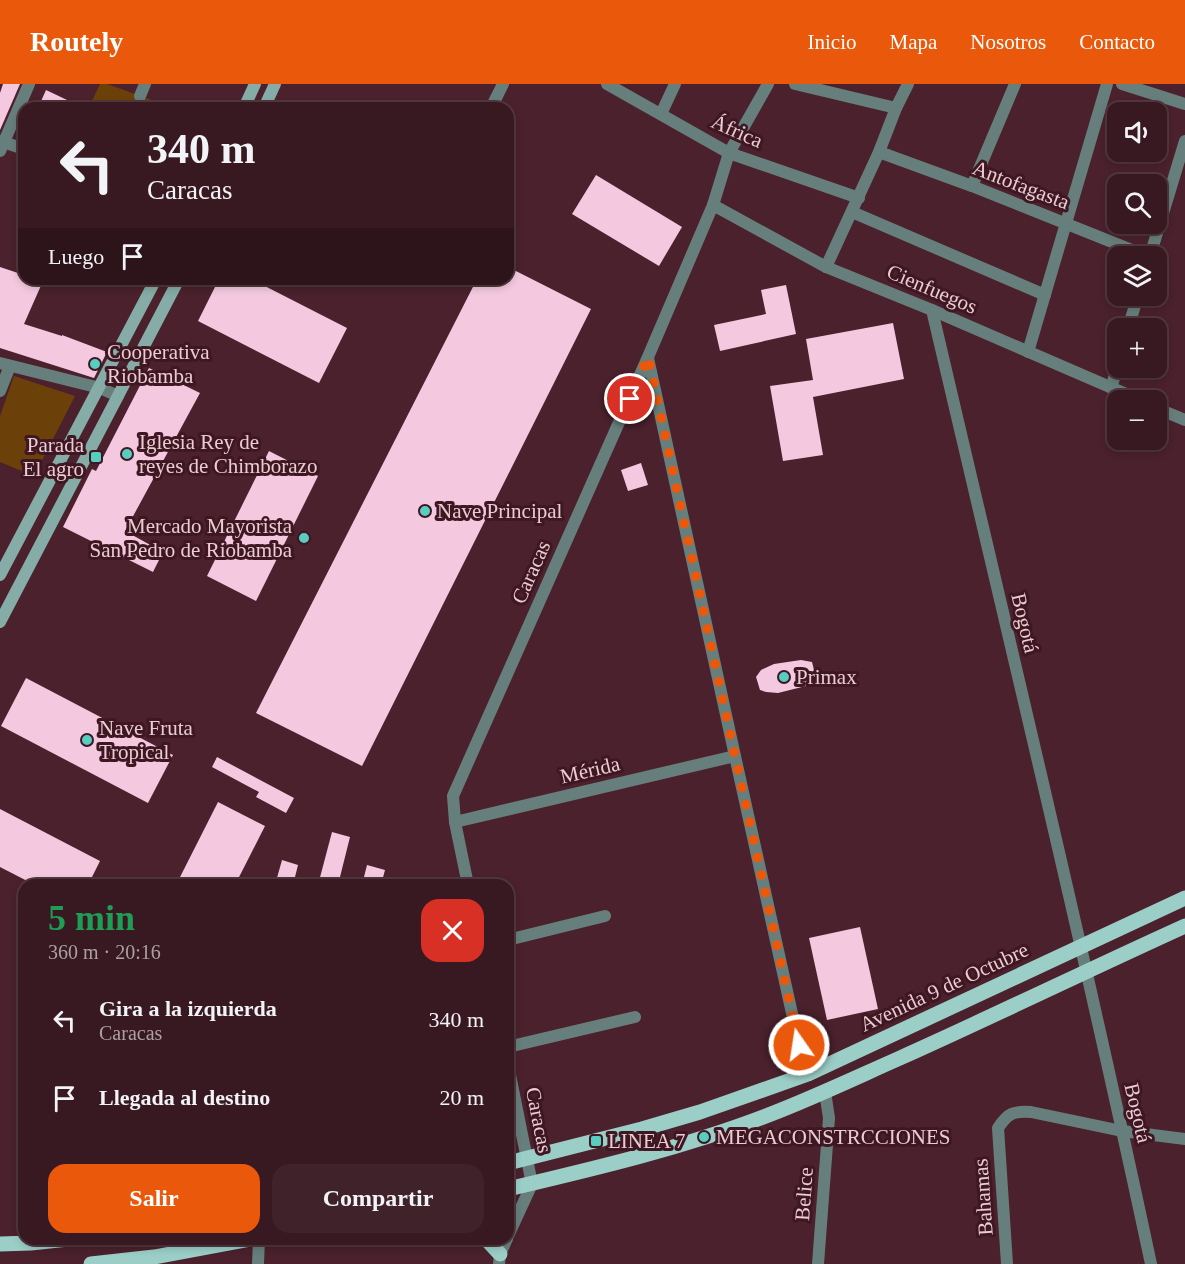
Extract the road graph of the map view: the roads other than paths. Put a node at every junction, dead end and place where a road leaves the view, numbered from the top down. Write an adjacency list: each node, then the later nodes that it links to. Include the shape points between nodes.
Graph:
1 (28, 84): 13 (street)
2 (255, 84): 14 (main road)
3 (275, 84): 15 (main road)
4 (503, 84): 16 (street)
5 (607, 84): 20 (street, África)
6 (675, 84): 20 (street)
7 (768, 84): 25 (street, Caracas)
8 (795, 84): 19 (street)
9 (908, 84): 19 (street)
10 (1015, 84): 26 (street)
11 (1107, 84): 30 (street)
12 (1122, 84): 17 (street)
13 (20, 102)
14 (247, 102)
15 (267, 102)
16 (494, 102)
17 (1185, 104)
18 (18, 107): 22 (street)
19 (896, 108): 24 (street)
20 (661, 114): 25 (street, África)
21 (1185, 141): 32 (street)
22 (1, 145): 23 (street)
23 (18, 148)
24 (879, 152): 26 (street, Antofagasta); 27 (street)
25 (729, 153): 27 (street, África); 28 (street, Caracas)
26 (972, 186): 30 (street, Antofagasta)
27 (858, 198): 29 (street)
28 (713, 204): 33 (street, Cienfuegos); 39 (street, Caracas)
29 (852, 212): 33 (street); 36 (street)
30 (1066, 224): 31 (street, Antofagasta); 36 (street)
31 (1122, 246)
32 (1151, 246)
33 (826, 267): 37 (street, Cienfuegos)
34 (153, 285): 42 (main road)
35 (176, 285): 46 (main road)
36 (1045, 295): 38 (street)
37 (932, 310): 38 (street, Cienfuegos); 60 (street, Bogotá)
38 (1028, 352): 43 (street, Cienfuegos)
39 (648, 357): 53 (street); 54 (street, Caracas, via 453,796)
40 (5, 364): 42 (street); 45 (street)
41 (1114, 378): 43 (street)
42 (100, 388): 46 (street); 49 (main road)
43 (1111, 388): 44 (street, Cienfuegos)
44 (1116, 390)
45 (0, 391)
46 (118, 396): 51 (main road)
47 (1167, 413): 48 (street)
48 (1185, 420)
49 (0, 575)
50 (0, 582): 51 (main road)
51 (17, 590): 52 (main road)
52 (0, 622)
53 (735, 756): 54 (street, Mérida); 64 (street)
54 (455, 822): 55 (street, Caracas)
55 (467, 879)
56 (1185, 898): 60 (main road, Avenida 9 de Octubre)
57 (605, 916): 59 (street)
58 (1185, 926): 61 (main road)
59 (514, 939)
60 (1080, 946): 61 (street, Bogotá); 64 (main road, Avenida 9 de Octubre)
61 (1086, 971): 65 (main road); 67 (street, Bogotá)
62 (634, 1017): 63 (street)
63 (514, 1046)
64 (807, 1074): 69 (main road, Avenida 9 de Octubre, via 700,1112)
65 (825, 1092): 71 (main road, via 697,1139); 83 (street, Belice, via 829,1118)
66 (514, 1096): 69 (street, Caracas)
67 (1122, 1131): 68 (street); 84 (street, Bahamas, via 1031,1112 1017,1111 1005,1117 998,1128); 85 (street, Bogotá)
68 (1185, 1139)
69 (526, 1159): 70 (main road, Avenida 9 de Octubre); 71 (street, Caracas)
70 (514, 1162)
71 (532, 1184): 72 (main road); 73 (street)
72 (514, 1188)
73 (514, 1224)
74 (18, 1243): 75 (main road)
75 (0, 1244)
76 (219, 1245): 81 (main road)
77 (259, 1245): 82 (street)
78 (490, 1245): 80 (main road)
79 (505, 1245): 80 (street)
80 (499, 1259)
81 (91, 1264)
82 (258, 1264)
83 (818, 1264)
84 (1007, 1264)
85 (1150, 1264)

